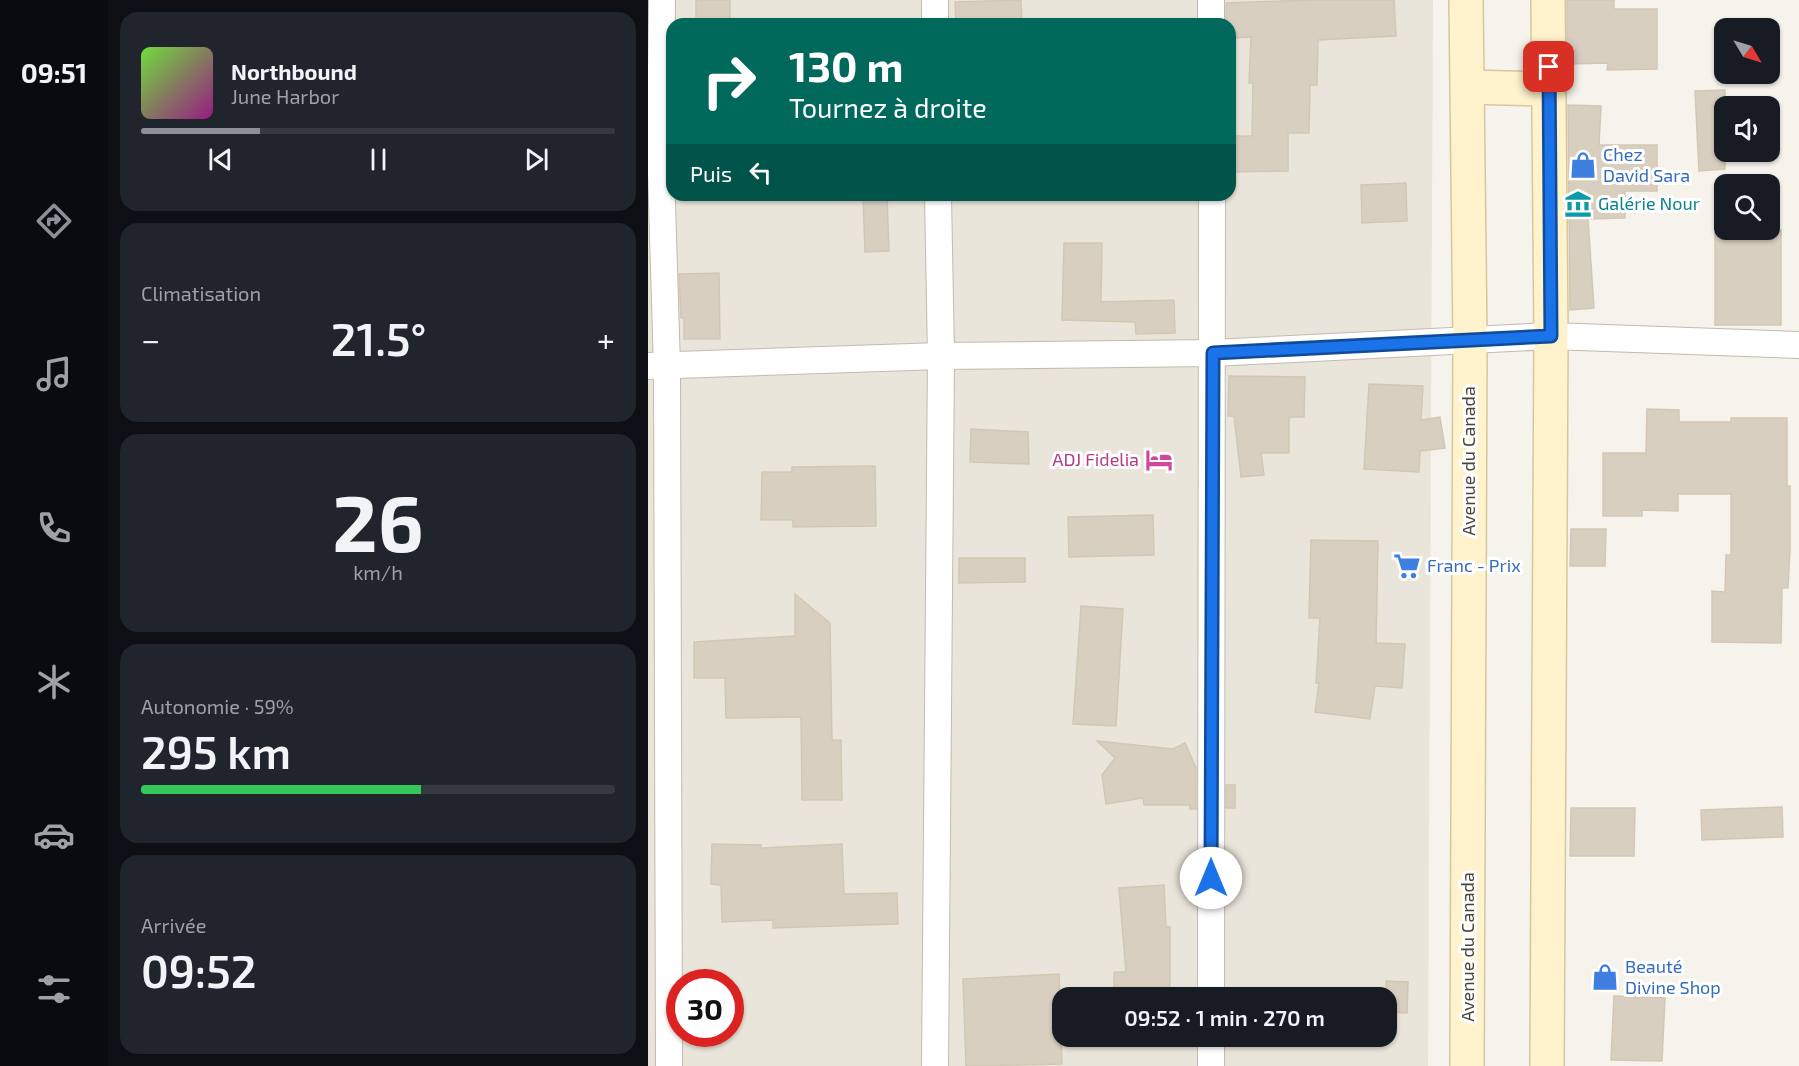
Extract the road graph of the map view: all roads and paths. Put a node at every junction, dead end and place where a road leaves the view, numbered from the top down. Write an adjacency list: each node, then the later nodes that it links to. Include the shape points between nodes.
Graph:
1 (662, 0): 17 (street)
2 (935, 0): 6 (street)
3 (1211, 0): 7 (street)
4 (1466, 0): 8 (main road, Avenue du Canada)
5 (1548, 0): 9 (main road)
6 (935, 18)
7 (1211, 18)
8 (1468, 87): 9 (main road); 13 (main road, Avenue du Canada)
9 (1549, 89): 12 (main road)
10 (938, 201): 16 (street)
11 (1212, 201): 15 (street)
12 (1551, 336): 13 (street); 14 (street); 24 (main road)
13 (1470, 341): 15 (street); 23 (main road, Avenue du Canada)
14 (1799, 345)
15 (1213, 353): 16 (street); 18 (street)
16 (940, 356): 17 (street); 21 (street)
17 (657, 366): 20 (street)
18 (1211, 987)
19 (1211, 1047): 22 (street)
20 (669, 1066)
21 (935, 1066)
22 (1211, 1066)
23 (1467, 1066)
24 (1547, 1066)

